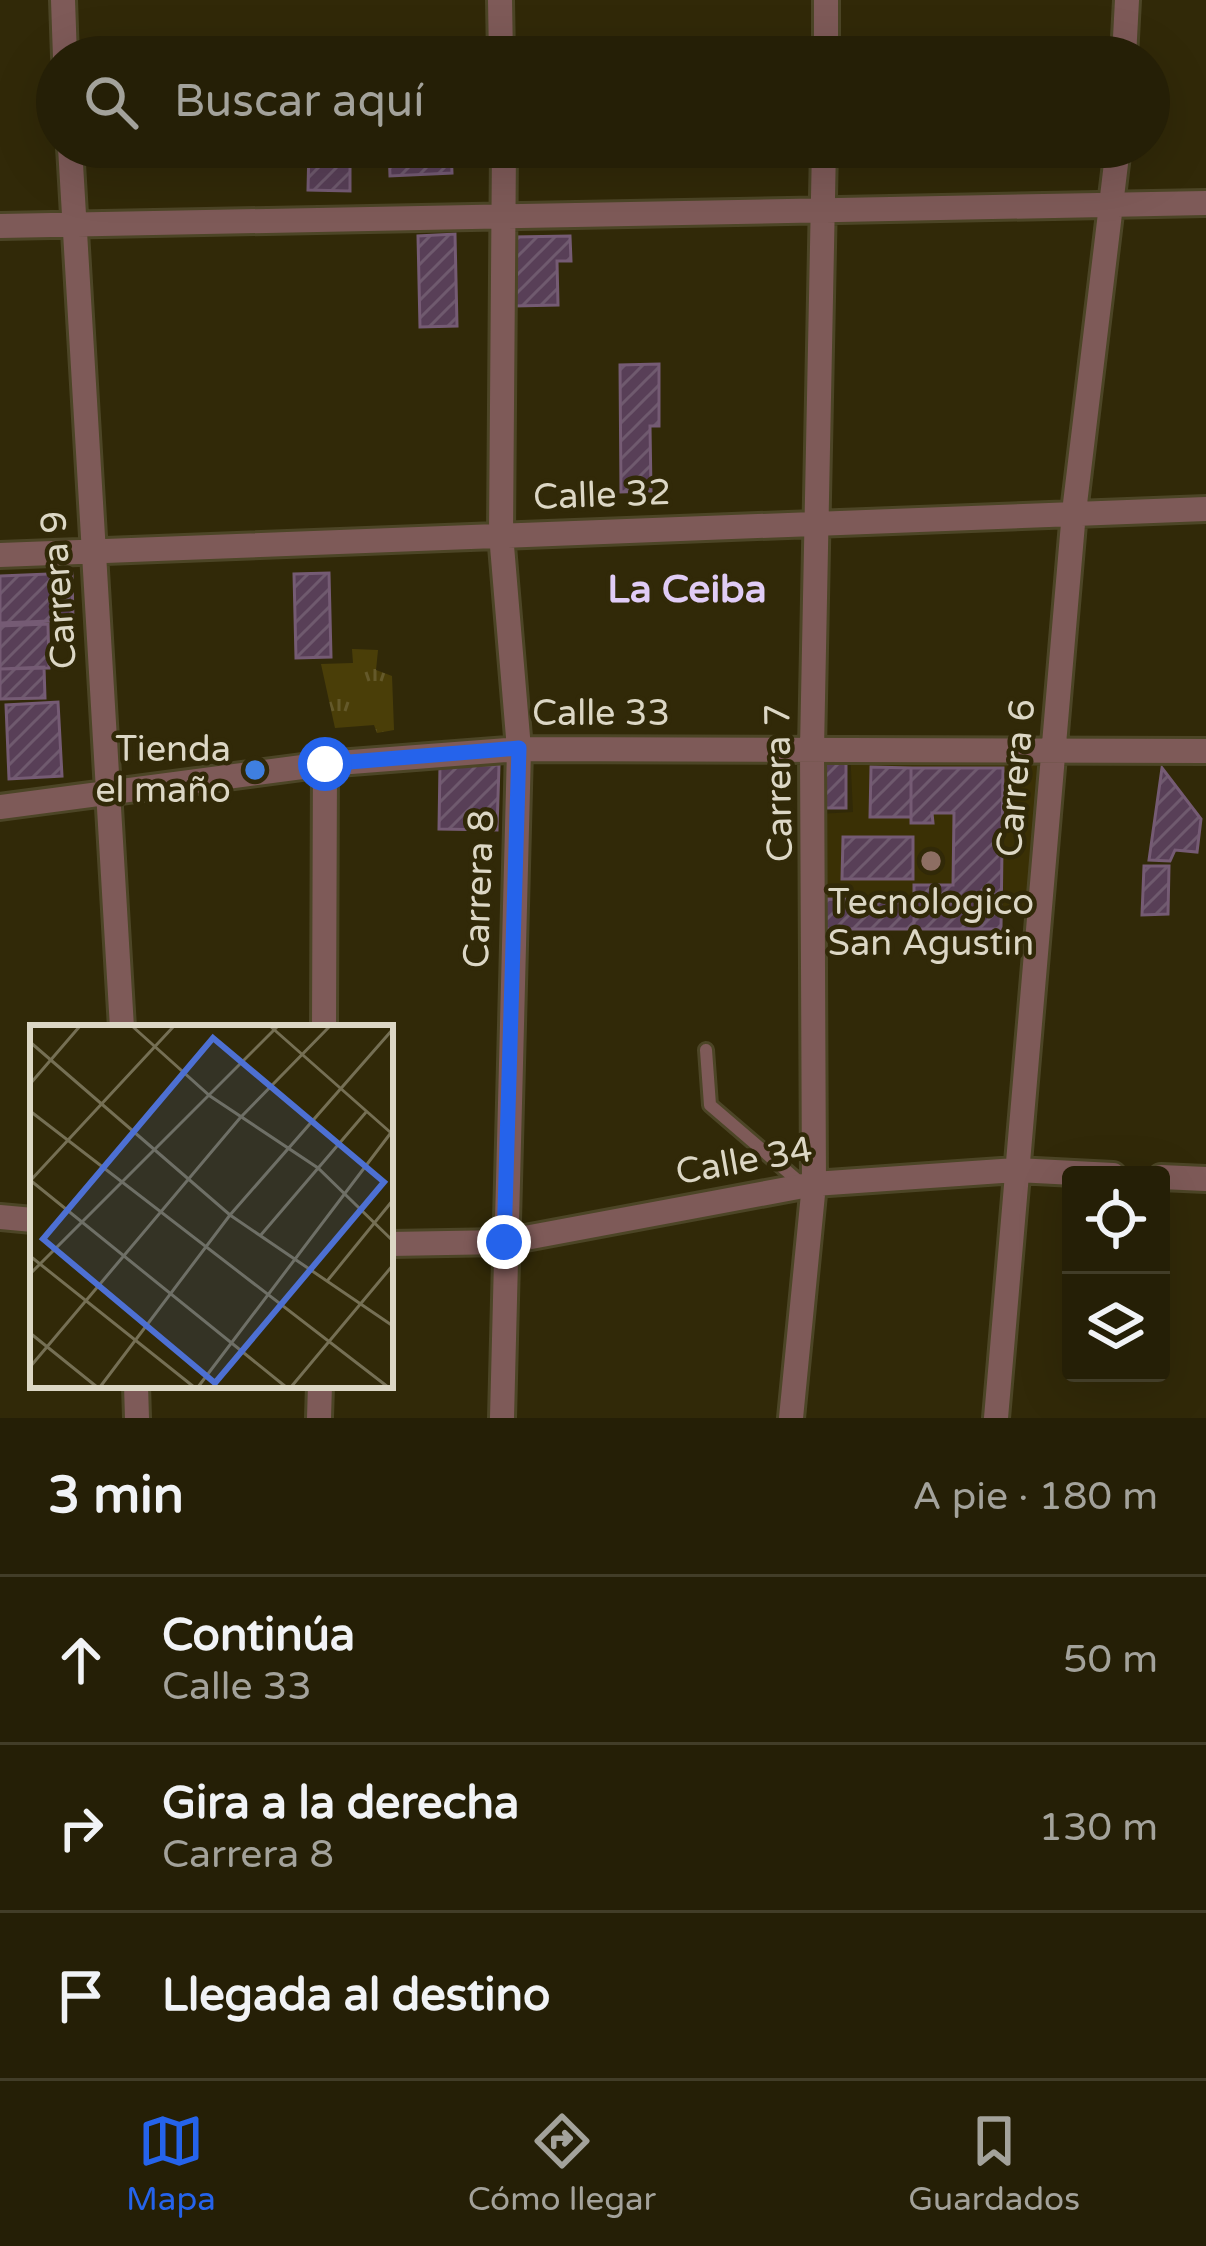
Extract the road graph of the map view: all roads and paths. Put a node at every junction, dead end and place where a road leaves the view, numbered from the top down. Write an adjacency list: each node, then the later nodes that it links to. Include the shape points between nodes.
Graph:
1 (63, 0): 5 (street)
2 (500, 0): 6 (street)
3 (826, 0): 7 (street)
4 (1127, 0): 8 (street)
5 (64, 36)
6 (501, 36)
7 (826, 36)
8 (1125, 36)
9 (71, 168): 17 (street, Carrera 9)
10 (505, 168): 16 (street, Carrera 8)
11 (824, 168): 15 (street, Carrera 7)
12 (1117, 168): 14 (street, Carrera 6)
13 (1206, 202): 14 (street)
14 (1115, 204): 15 (street); 20 (street, Carrera 6)
15 (823, 210): 16 (street); 21 (street, Carrera 7)
16 (506, 216): 17 (street); 22 (street, Carrera 8)
17 (74, 224): 18 (street); 23 (street, Carrera 9)
18 (0, 226)
19 (1206, 509): 20 (street, Calle 32)
20 (1074, 512): 21 (street, Calle 32); 28 (street, Carrera 6)
21 (818, 524): 22 (street, Calle 32); 26 (street, Carrera 7)
22 (501, 533): 23 (street, Calle 32); 25 (street, Carrera 8)
23 (91, 551): 24 (street, Calle 32); 30 (street, Carrera 9)
24 (0, 555)
25 (519, 748): 26 (street, Calle 33); 29 (street, Calle 33); 42 (street, Carrera 8)
26 (812, 749): 28 (street, Calle 33); 39 (street, Carrera 7)
27 (1206, 751): 28 (street, Calle 33)
28 (1055, 753): 35 (street, Carrera 6)
29 (325, 764): 30 (street, Calle 33); 33 (street)
30 (111, 796): 31 (street, Calle 33); 32 (street, Carrera 9)
31 (0, 808)
32 (122, 1025)
33 (324, 1025)
34 (706, 1050): 39 (lane, via 710,1105)
35 (1016, 1170): 36 (street, Calle 34); 39 (street, Calle 34); 48 (street, Carrera 6)
36 (1062, 1172)
37 (1170, 1177): 38 (street)
38 (1206, 1179)
39 (808, 1184): 42 (street, Calle 34); 47 (street, Carrera 7)
40 (0, 1217): 41 (street)
41 (30, 1220)
42 (504, 1242): 43 (street, Calle 34); 46 (street, Carrera 8)
43 (393, 1244)
44 (320, 1388): 45 (street)
45 (319, 1418)
46 (502, 1418)
47 (791, 1418)
48 (996, 1418)

